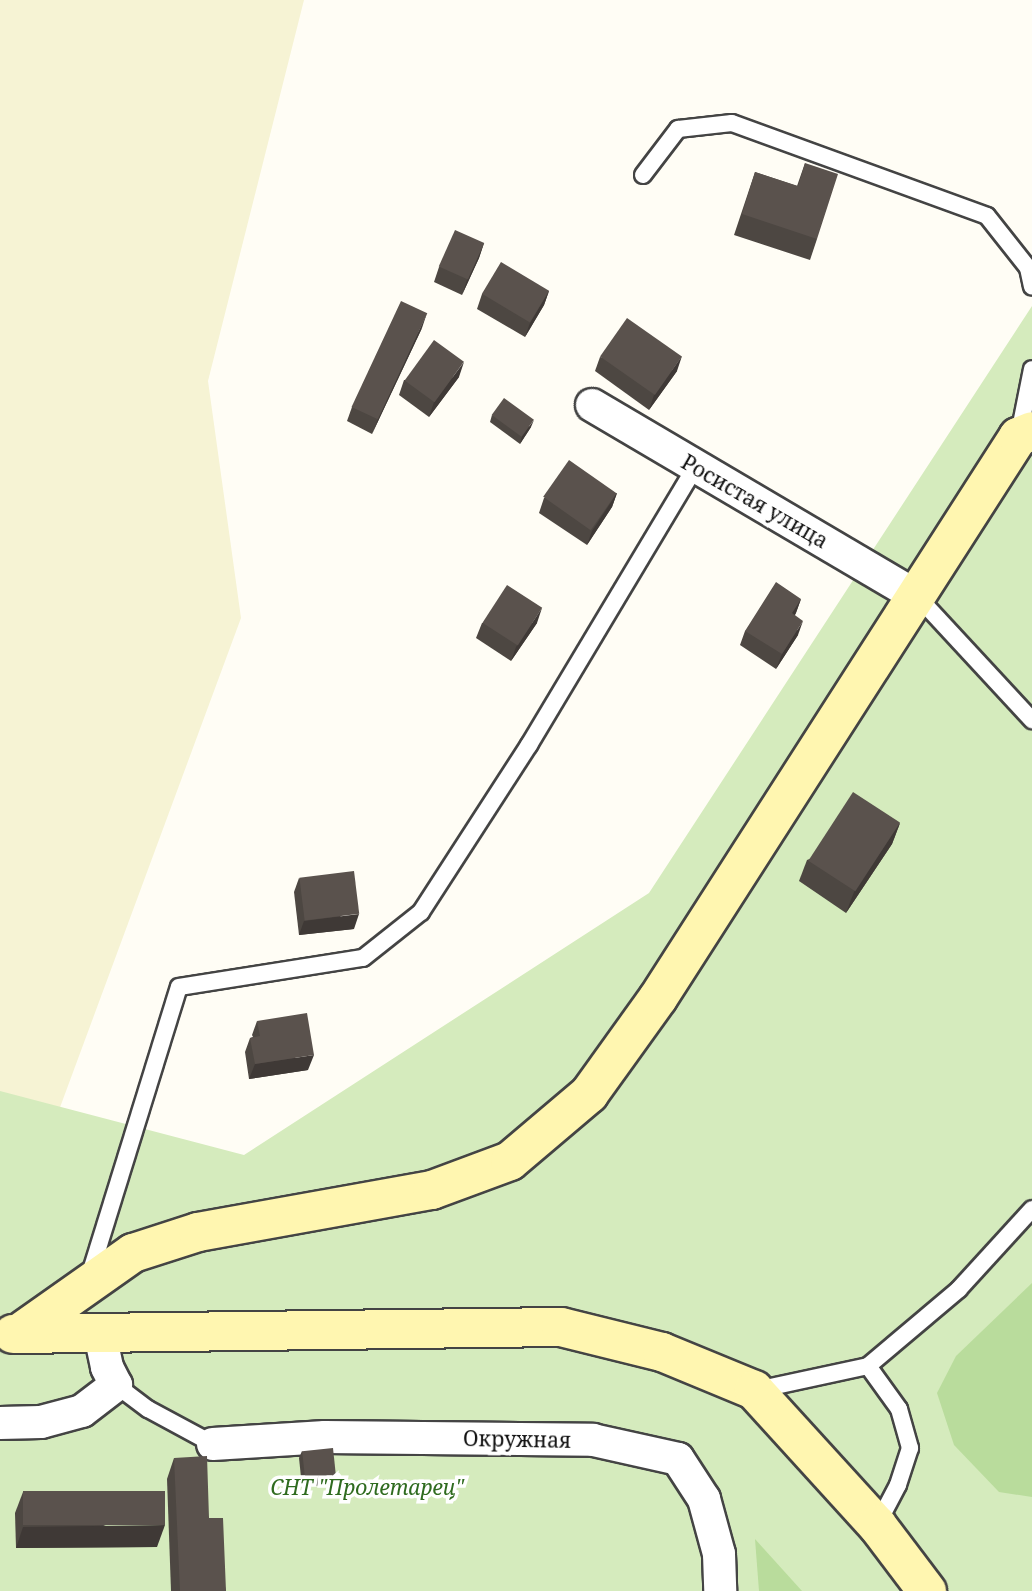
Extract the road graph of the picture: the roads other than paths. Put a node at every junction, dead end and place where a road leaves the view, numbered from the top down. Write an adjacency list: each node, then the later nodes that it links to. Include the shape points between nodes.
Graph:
1 (643, 175): 2 (lane, via 678,129 732,123 987,216 1028,268)
2 (1032, 287)
3 (1032, 369): 5 (lane)
4 (592, 405): 6 (street, Росистая улица)
5 (1025, 434): 7 (street)
6 (696, 466): 7 (street, Росистая улица); 10 (lane, via 529,745 421,912 363,958 179,987)
7 (918, 597): 8 (lane); 10 (street, via 658,998 589,1094 510,1161 432,1190 198,1232 133,1253)
8 (1032, 720)
9 (1032, 1209): 13 (lane, via 959,1289)
10 (86, 1287): 11 (street)
11 (9, 1334): 12 (street)
12 (100, 1335): 14 (street); 15 (street, via 561,1327 662,1352)
13 (868, 1366): 15 (lane); 18 (lane, via 899,1409 910,1448 898,1485)
14 (116, 1385): 16 (street, via 82,1411 41,1422); 17 (lane, via 148,1409)
15 (754, 1390): 18 (street)
16 (0, 1423)
17 (213, 1444): 19 (street, Окружная, via 325,1437 593,1440 678,1459 704,1499 719,1554)
18 (877, 1525): 20 (street)
19 (720, 1591)
20 (926, 1591)

